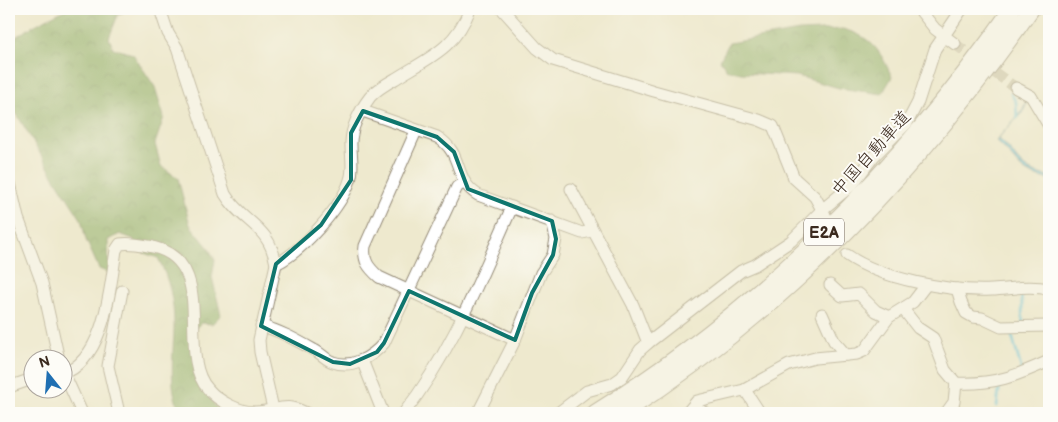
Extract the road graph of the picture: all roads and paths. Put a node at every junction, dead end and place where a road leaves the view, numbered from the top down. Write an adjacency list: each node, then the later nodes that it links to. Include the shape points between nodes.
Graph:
1 (160, 9): 22 (street, via 180,55 225,194 231,204 262,230 274,252)
2 (470, 9): 11 (street, via 454,39 380,89)
3 (502, 9): 18 (street, via 536,48 553,60 774,126 794,178 815,197)
4 (919, 9): 8 (street)
5 (962, 9): 8 (street)
6 (1012, 9): 48 (highway, 中国自動車道 / E2A, via 952,92 877,180 839,218 714,329 669,363)
7 (1031, 9): 58 (highway, 中国自動車道 / E2A, via 957,109 847,231 723,342)
8 (943, 35): 9 (street); 18 (street, via 907,123)
9 (955, 44)
10 (1016, 88): 12 (street, via 1030,96)
11 (363, 111): 13 (street); 22 (street, via 352,133 350,180 341,198 321,225)
12 (1049, 126)
13 (416, 131): 15 (street, via 447,143 454,152); 28 (street, via 365,246 364,257 369,268 380,278)
14 (9, 179): 37 (street, via 18,218 42,283)
15 (464, 182): 17 (street, via 478,195); 28 (street, via 457,187)
16 (570, 189): 20 (street)
17 (512, 207): 19 (street); 31 (street)
18 (825, 214): 36 (street, via 791,241 741,271)
19 (552, 221): 20 (street, via 582,233); 35 (street, via 556,247 532,293)
20 (592, 231): 36 (street, via 633,304)
21 (847, 255): 24 (street, via 864,265)
22 (276, 264): 33 (street)
23 (830, 285): 32 (street, via 842,296 859,294 876,311)
24 (926, 285): 25 (street); 29 (street)
25 (957, 289): 26 (street, via 1029,286); 34 (street, via 966,312 973,317 1000,327)
26 (1049, 289)
27 (122, 291): 52 (street, via 108,366)
28 (409, 291): 31 (street); 39 (street, via 384,343 377,352)
29 (903, 309): 32 (street); 43 (street, via 918,328 933,338 945,370)
30 (822, 314): 38 (street, via 834,341)
31 (464, 316): 35 (street); 55 (street, via 423,389)
32 (890, 317): 38 (street, via 864,351)
33 (262, 326): 39 (street, via 312,348 333,362 350,364); 49 (street, via 260,352)
34 (1049, 326)
35 (515, 340): 56 (street)
36 (648, 344): 47 (street, via 640,350 622,377 612,384)
37 (57, 350)
38 (846, 355): 45 (street, via 789,364)
39 (362, 360): 54 (street)
40 (1049, 361): 43 (street, via 1000,381 980,385)
41 (72, 370): 49 (street, via 94,348 107,304 116,250 120,244 140,244 175,256 181,266 194,306 198,373 208,389 241,410)
42 (22, 382): 44 (street)
43 (956, 383): 61 (street, via 954,402)
44 (9, 387)
45 (745, 390): 50 (street, via 697,402); 60 (street)
46 (72, 391): 51 (street)
47 (587, 391): 48 (street); 57 (street)
48 (593, 408)
49 (274, 412): 53 (street, via 286,406)
50 (688, 412): 59 (street, via 698,410)
51 (82, 413)
52 (119, 413)
53 (306, 413)
54 (383, 413)
55 (404, 413)
56 (478, 413)
57 (558, 413)
58 (623, 413)
59 (705, 413)
60 (760, 413)
61 (946, 413)

